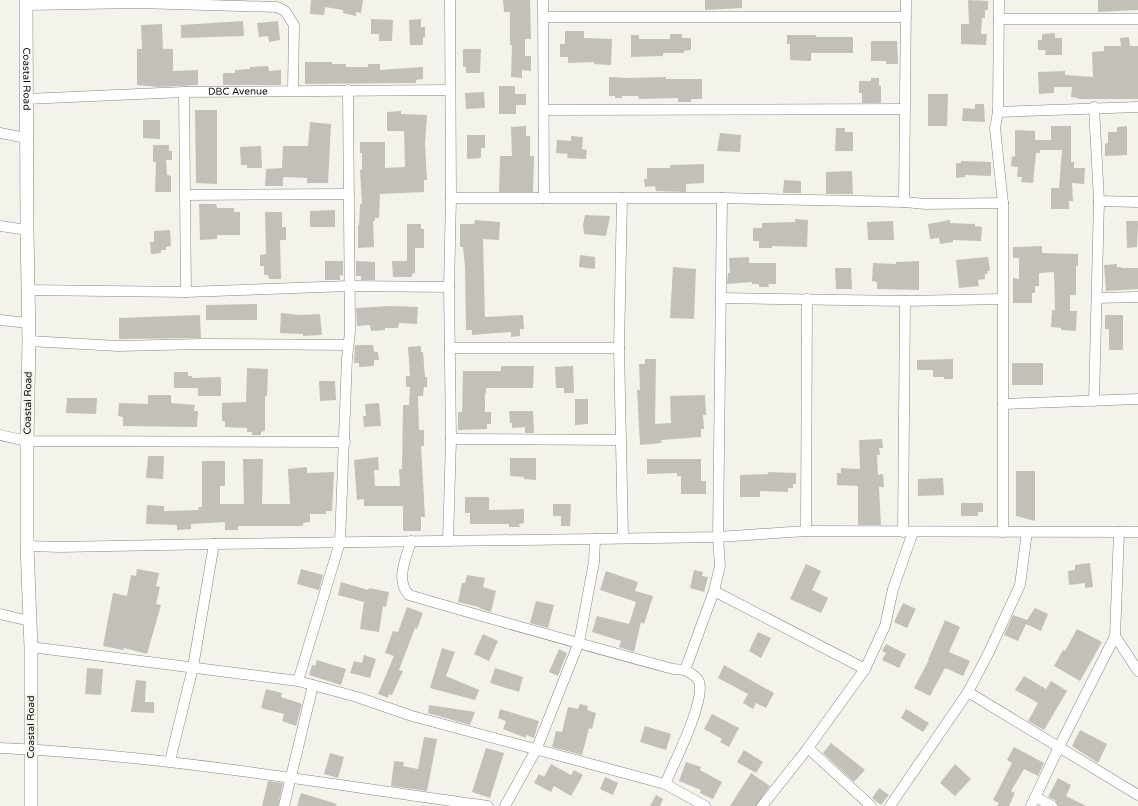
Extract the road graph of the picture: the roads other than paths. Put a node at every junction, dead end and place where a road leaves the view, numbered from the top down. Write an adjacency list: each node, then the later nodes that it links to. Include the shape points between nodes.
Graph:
1 (450, 0): 12 (street)
2 (544, 0): 6 (street)
3 (906, 0): 7 (street)
4 (999, 0): 8 (street)
5 (26, 2): 10 (street, via 277,7 285,11 294,25); 14 (main road, Coastal Road)
6 (544, 17): 7 (street); 18 (street)
7 (906, 17): 17 (street)
8 (999, 19): 9 (street); 19 (street)
9 (1138, 19)
10 (293, 90): 11 (street, DBC Avenue); 13 (street, DBC Avenue)
11 (348, 90): 12 (street, DBC Avenue); 22 (street)
12 (450, 90): 24 (street)
13 (184, 92): 14 (street, DBC Avenue); 23 (street)
14 (26, 99): 21 (main road, Coastal Road)
15 (1138, 107): 16 (street)
16 (1094, 108): 19 (street); 28 (street)
17 (904, 109): 18 (street); 29 (street)
18 (544, 110): 25 (street)
19 (998, 112): 31 (street, via 995,128)
20 (0, 133): 21 (street)
21 (26, 138): 33 (main road, Coastal Road)
22 (349, 194): 23 (street); 34 (street)
23 (186, 195): 37 (street)
24 (451, 198): 25 (street); 35 (street)
25 (544, 198): 26 (street)
26 (622, 198): 27 (street); 49 (street)
27 (722, 198): 29 (street); 39 (street)
28 (1098, 201): 30 (street); 40 (street)
29 (904, 202): 31 (street)
30 (1138, 202)
31 (1003, 203): 42 (street)
32 (0, 226): 33 (street)
33 (27, 230): 36 (main road, Coastal Road)
34 (349, 286): 35 (street); 37 (street); 47 (street)
35 (449, 287): 48 (street)
36 (28, 290): 37 (street); 45 (main road, Coastal Road)
37 (186, 292)
38 (1138, 297): 40 (street)
39 (721, 298): 41 (street); 65 (street)
40 (1097, 298): 51 (street)
41 (807, 299): 43 (street); 58 (street)
42 (1002, 299): 43 (street); 52 (street)
43 (905, 300): 59 (street)
44 (0, 320): 45 (street)
45 (28, 323): 46 (main road, Coastal Road)
46 (29, 341): 47 (street, via 118,346); 56 (main road, Coastal Road)
47 (348, 345): 57 (street)
48 (450, 348): 49 (street); 54 (street)
49 (619, 348): 55 (street)
50 (1138, 399): 51 (street)
51 (1094, 401): 52 (street)
52 (1003, 404): 60 (street)
53 (0, 435): 56 (street)
54 (451, 439): 55 (street); 68 (street)
55 (620, 440): 64 (street)
56 (27, 441): 57 (street); 71 (main road, Coastal Road)
57 (345, 442): 69 (street)
58 (806, 531): 59 (street); 65 (street)
59 (908, 532): 60 (street); 79 (street, via 885,626)
60 (1003, 532): 61 (street)
61 (1027, 532): 62 (street); 84 (street, via 1020,585)
62 (1120, 532): 63 (street); 75 (street)
63 (1138, 532)
64 (623, 537): 65 (street); 66 (street)
65 (718, 537): 72 (street, via 720,566)
66 (595, 539): 68 (street); 76 (street, via 594,562)
67 (411, 541): 68 (street); 69 (street); 76 (street, via 401,578 403,588 409,595)
68 (448, 541)
69 (340, 542): 70 (street); 82 (street)
70 (214, 544): 71 (street); 78 (street)
71 (27, 546): 74 (main road, Coastal Road)
72 (714, 591): 79 (street); 80 (street)
73 (0, 614): 74 (street)
74 (30, 621): 77 (main road, Coastal Road)
75 (1115, 636): 81 (street); 85 (street)
76 (578, 642): 80 (street, via 673,669); 87 (street)
77 (31, 647): 78 (street); 89 (main road, Coastal Road)
78 (193, 666): 82 (street); 90 (street)
79 (865, 669): 88 (street)
80 (685, 670): 92 (street, via 697,677 700,691 690,728)
81 (1138, 671)
82 (298, 681): 83 (street)
83 (313, 685): 87 (street, via 412,716); 91 (street)
84 (968, 692): 85 (street); 104 (street)
85 (1059, 747): 93 (street); 95 (street)
86 (0, 748): 89 (street)
87 (537, 748): 92 (street); 100 (street)
88 (808, 748): 102 (street); 103 (street)
89 (31, 749): 90 (street); 96 (main road, Coastal Road)
90 (170, 761): 91 (street)
91 (291, 776): 94 (street); 97 (street)
92 (665, 784): 101 (street)
93 (1138, 795)
94 (416, 796): 98 (street); 99 (street)
95 (1033, 802): 105 (street)
96 (31, 806)
97 (284, 806)
98 (412, 806)
99 (488, 806)
100 (505, 806)
101 (705, 806)
102 (762, 806)
103 (871, 806)
104 (890, 806)
105 (1052, 806)

